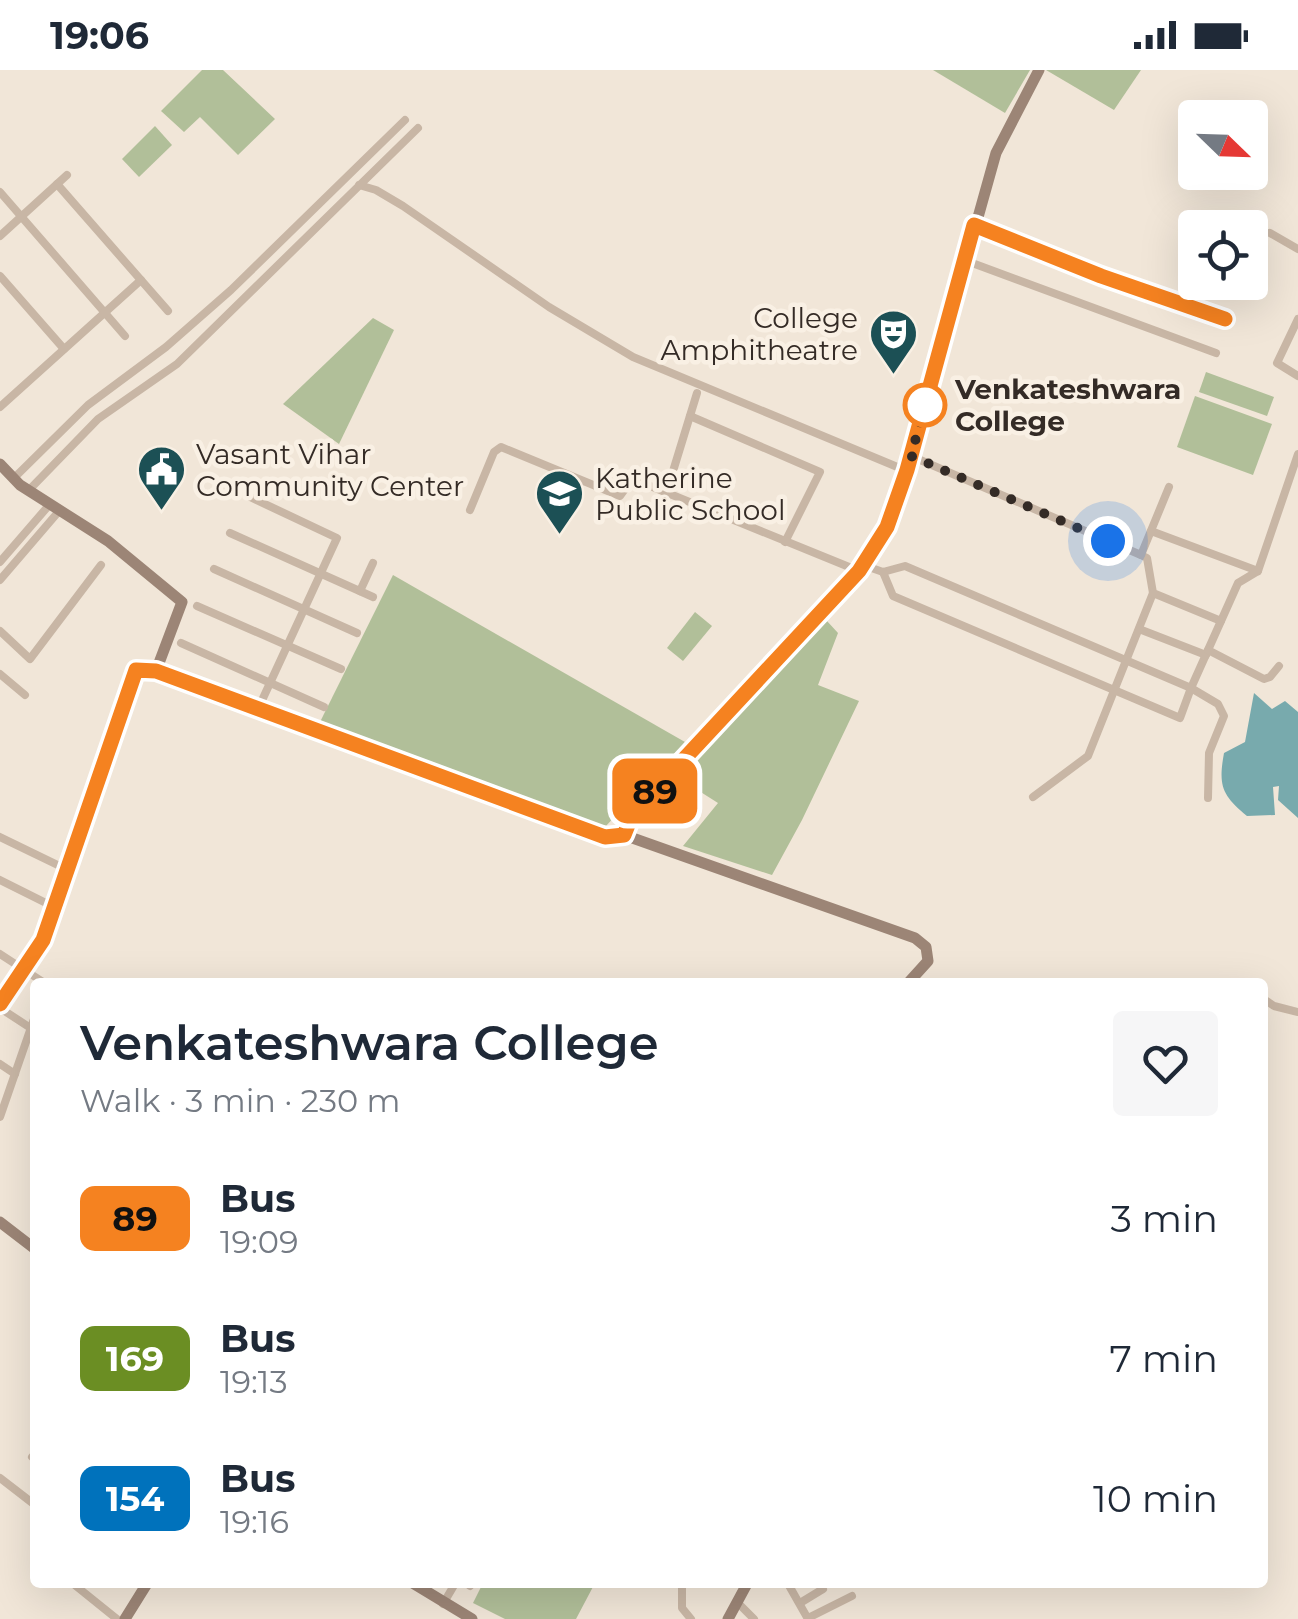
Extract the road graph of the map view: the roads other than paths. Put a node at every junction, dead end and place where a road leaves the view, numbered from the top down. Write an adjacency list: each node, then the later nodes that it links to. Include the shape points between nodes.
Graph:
1 (1039, 70): 9 (main road, via 996,153)
2 (405, 120): 21 (street)
3 (418, 128): 6 (street)
4 (67, 175): 5 (street)
5 (57, 184): 8 (street); 15 (street)
6 (358, 185): 24 (street); 34 (street, via 403,206 633,357)
7 (0, 192): 8 (street)
8 (21, 216): 11 (street); 17 (street)
9 (974, 225): 13 (main road); 18 (street)
10 (1270, 233): 12 (street)
11 (0, 236)
12 (1298, 250)
13 (964, 260): 23 (street); 32 (main road)
14 (0, 276): 22 (street)
15 (142, 280): 16 (street); 17 (street)
16 (168, 310)
17 (105, 313): 20 (street); 22 (street)
18 (1225, 319)
19 (1298, 319): 25 (street, via 1277,364)
20 (125, 336)
21 (166, 347): 24 (street); 29 (street)
22 (64, 349): 27 (street)
23 (1216, 353)
24 (177, 364): 30 (street)
25 (1298, 376)
26 (697, 393): 28 (street)
27 (0, 407)
28 (690, 416): 40 (street); 46 (street, via 819,471)
29 (69, 424): 30 (street); 35 (street)
30 (81, 437): 39 (street)
31 (1298, 454): 36 (street)
32 (911, 456): 34 (main road); 47 (street)
33 (0, 464): 35 (main road)
34 (907, 470): 51 (main road, via 887,527)
35 (13, 480): 39 (main road)
36 (1287, 486): 38 (street); 53 (street)
37 (1169, 487): 44 (street)
38 (1298, 489)
39 (29, 490): 42 (main road)
40 (666, 494): 43 (street, via 638,481 620,496 499,447); 46 (street)
41 (250, 498): 55 (street, via 337,538)
42 (55, 507): 48 (street); 56 (street); 72 (main road, via 182,602)
43 (470, 510)
44 (1151, 532): 47 (street); 53 (street)
45 (230, 533): 55 (street)
46 (785, 542): 51 (street)
47 (1141, 555): 58 (street)
48 (0, 562)
49 (373, 562): 57 (street)
50 (101, 565): 64 (street, via 30,659)
51 (861, 568): 54 (street); 82 (main road, via 632,815)
52 (214, 569): 61 (street)
53 (1258, 571): 62 (street, via 1238,584)
54 (883, 572): 69 (street, via 905,566); 76 (street, via 893,596)
55 (321, 574): 57 (street); 61 (street)
56 (0, 580)
57 (360, 591): 59 (street)
58 (1153, 592): 62 (street); 63 (street)
59 (373, 597)
60 (197, 606): 67 (street)
61 (304, 610): 65 (street); 67 (street)
62 (1221, 621): 68 (street)
63 (1139, 629): 68 (street); 69 (street)
64 (0, 632)
65 (357, 633)
66 (181, 643): 74 (street)
67 (288, 646): 71 (street); 74 (street)
68 (1207, 652): 70 (street, via 1264,678); 75 (street)
69 (1126, 660): 75 (street); 76 (street)
70 (1278, 666)
71 (341, 670)
72 (156, 671): 79 (main road); 84 (street, via 136,670)
73 (2, 679): 77 (street)
74 (270, 683): 78 (street); 79 (street)
75 (1191, 688): 76 (street, via 1180,718); 81 (street, via 1218,704 1224,716 1209,753)
76 (1113, 690): 80 (street, via 1088,756)
77 (24, 695)
78 (324, 706)
79 (258, 709): 82 (main road, via 605,837)
80 (1033, 797)
81 (1208, 798)
82 (624, 835): 90 (main road, via 915,938 926,947 928,961)
83 (0, 838): 84 (street)
84 (68, 870): 86 (street)
85 (0, 880): 86 (street)
86 (54, 907): 88 (street)
87 (0, 954): 88 (street)
88 (25, 971): 89 (street); 92 (street)
89 (36, 978)
90 (913, 978)
91 (1268, 1002): 93 (street)
92 (0, 1006): 94 (street)
93 (1298, 1012)
94 (29, 1027): 96 (street)
95 (0, 1064): 96 (street)
96 (15, 1074): 97 (street)
97 (1, 1111)
98 (0, 1222): 99 (main road)
99 (30, 1244)
100 (0, 1478): 101 (street)
101 (30, 1501)
102 (79, 1588): 114 (street)
103 (140, 1588): 115 (main road)
104 (420, 1588): 113 (main road)
105 (452, 1588): 113 (street)
106 (682, 1588): 117 (street, via 682,1608)
107 (745, 1588): 111 (main road)
108 (791, 1588): 112 (street)
109 (823, 1589): 112 (street)
110 (852, 1596): 120 (street)
111 (737, 1602): 118 (main road); 119 (street)
112 (800, 1603): 120 (street)
113 (443, 1604): 116 (main road)
114 (117, 1619)
115 (125, 1619)
116 (472, 1619)
117 (691, 1619)
118 (728, 1619)
119 (754, 1619)
120 (808, 1619)

